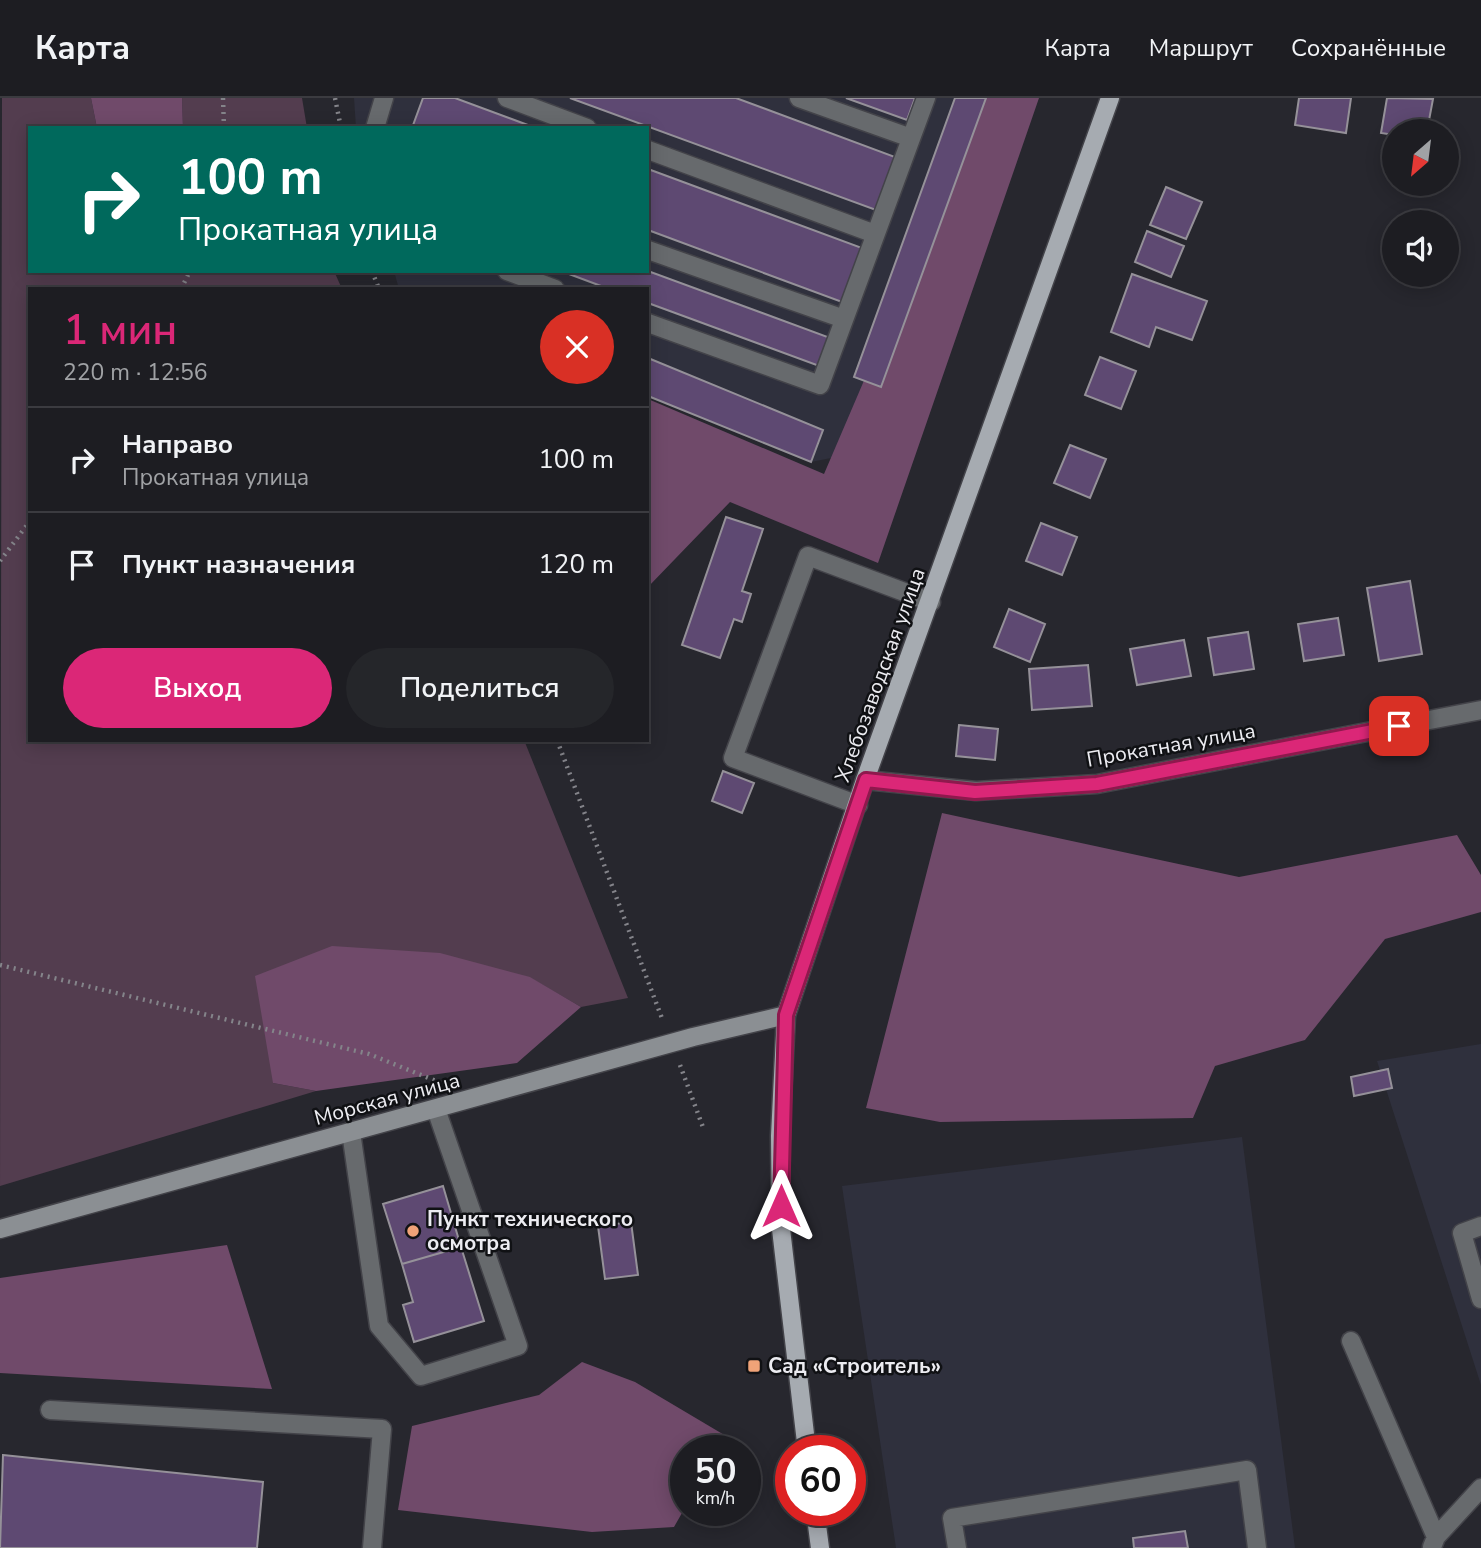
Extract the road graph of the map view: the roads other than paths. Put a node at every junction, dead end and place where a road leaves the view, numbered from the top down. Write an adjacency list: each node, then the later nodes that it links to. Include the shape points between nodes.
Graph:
1 (384, 98): 6 (street)
2 (507, 98): 7 (street)
3 (799, 98): 8 (street)
4 (926, 98): 8 (street)
5 (1110, 98): 16 (main road, Хлебозаводская улица)
6 (376, 126)
7 (582, 126)
8 (911, 138): 10 (street)
9 (649, 150): 10 (street)
10 (876, 234): 14 (street)
11 (649, 250): 14 (street)
12 (511, 273): 13 (street)
13 (550, 287)
14 (844, 319): 15 (street, via 820,385)
15 (649, 323)
16 (931, 602): 18 (main road, Хлебозаводская улица); 19 (street, via 808,556 733,758)
17 (1481, 710): 18 (street, Прокатная улица, via 1097,784 975,792)
18 (866, 780): 19 (main road, Хлебозаводская улица)
19 (858, 805): 20 (main road, Хлебозаводская улица)
20 (786, 1015): 21 (street, Морская улица); 28 (main road, Хлебозаводская улица, via 781,1229)
21 (436, 1109): 22 (street, Морская улица); 22 (street, via 519,1346 421,1376 379,1326)
22 (351, 1132): 24 (street, Морская улица)
23 (1481, 1226): 25 (street, via 1462,1233)
24 (0, 1229)
25 (1481, 1298)
26 (1351, 1341): 31 (street)
27 (50, 1410): 32 (street, via 383,1429)
28 (805, 1435)
29 (1481, 1488): 31 (street)
30 (817, 1526): 33 (main road)
31 (1433, 1543)
32 (372, 1548)
33 (820, 1548)
34 (957, 1548): 35 (street, via 952,1518 1247,1470)
35 (1257, 1548)

